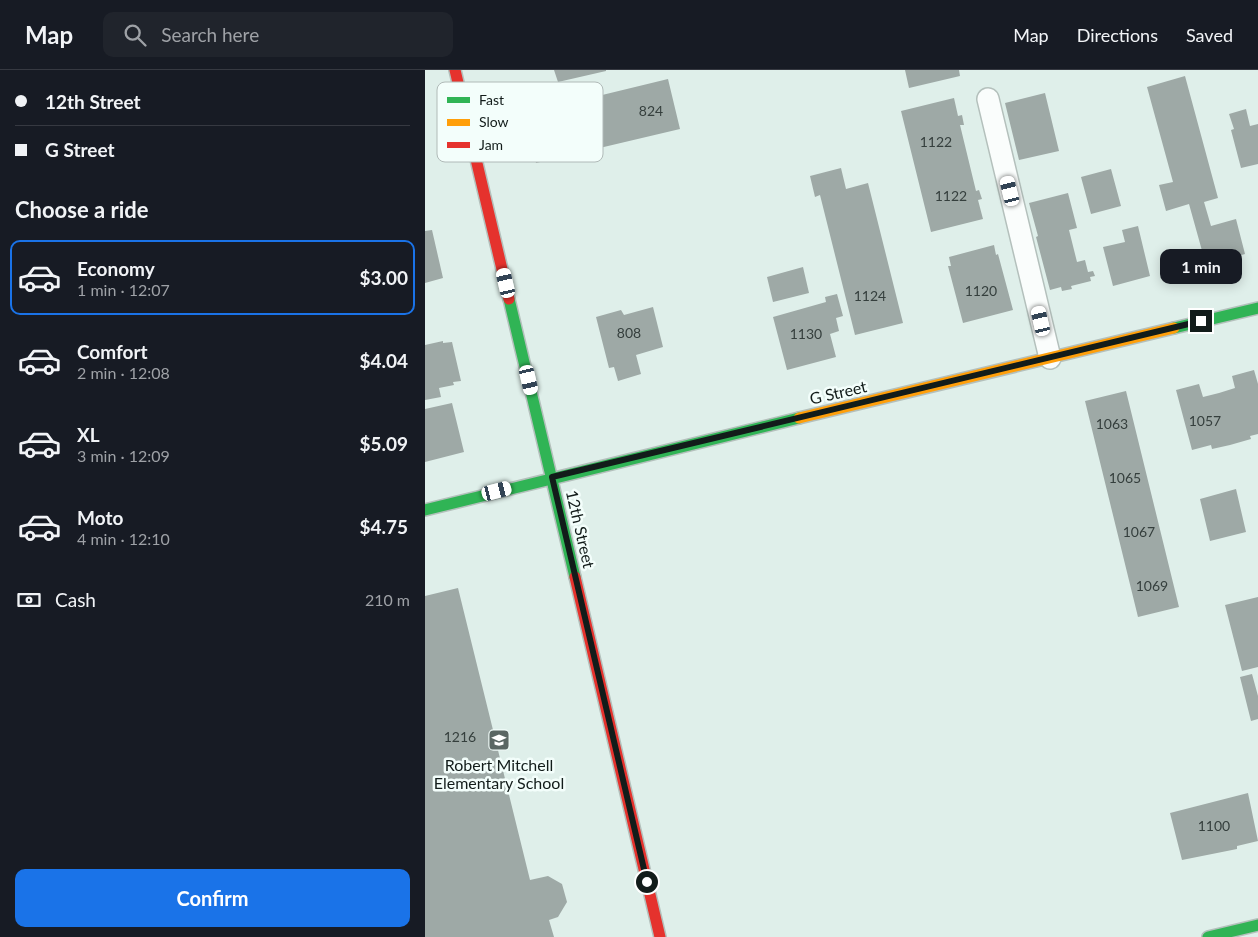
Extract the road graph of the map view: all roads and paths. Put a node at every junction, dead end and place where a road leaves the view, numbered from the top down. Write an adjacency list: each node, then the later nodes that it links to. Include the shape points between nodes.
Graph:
1 (988, 99): 4 (lane)
2 (477, 162): 5 (street, 12th Street)
3 (1258, 308): 4 (street, G Street)
4 (1050, 358): 5 (street, G Street)
5 (552, 477): 6 (street, G Street); 8 (street, 12th Street)
6 (425, 510)
7 (1258, 925): 9 (street)
8 (660, 937)
9 (1208, 937)

